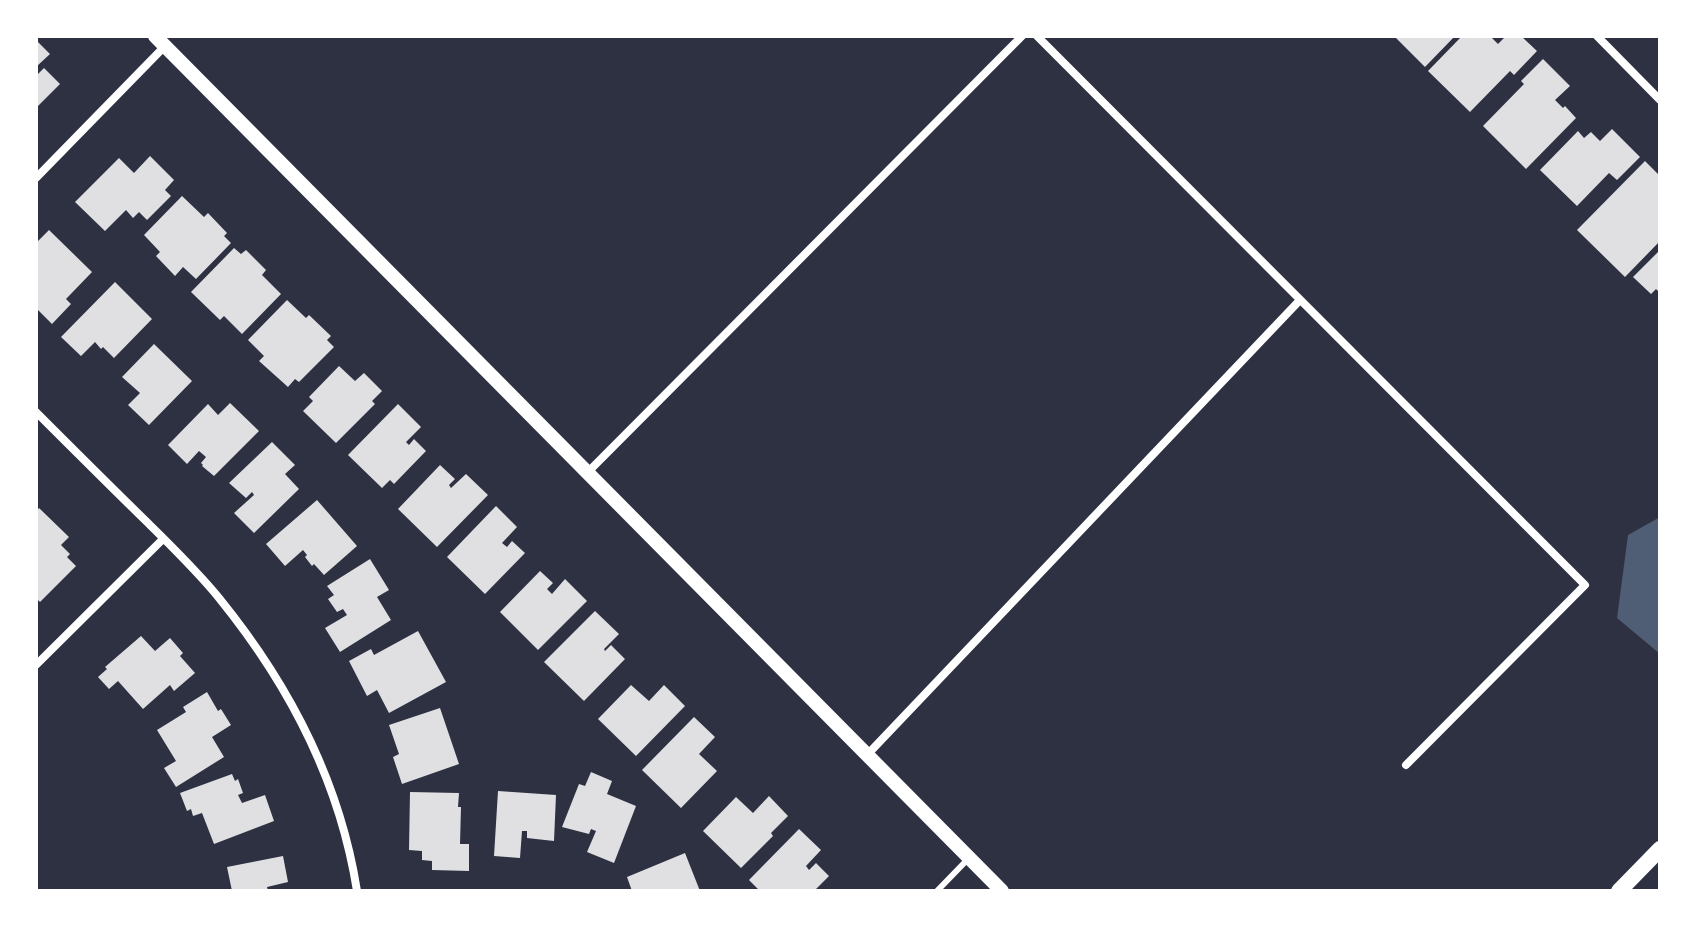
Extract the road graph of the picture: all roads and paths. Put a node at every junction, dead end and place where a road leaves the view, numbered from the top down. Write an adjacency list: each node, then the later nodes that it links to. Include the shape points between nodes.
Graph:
1 (1022, 36): 9 (street)
2 (1037, 36): 7 (street)
3 (1597, 36): 5 (street)
4 (160, 41): 6 (street); 9 (street)
5 (1660, 100)
6 (36, 178)
7 (1300, 300): 12 (street); 13 (street, via 1585,585)
8 (36, 412): 10 (street)
9 (587, 473): 12 (street)
10 (163, 539): 11 (street); 16 (street, via 217,595 291,701 338,812)
11 (36, 665)
12 (867, 755): 15 (street)
13 (1406, 765)
14 (1660, 849): 19 (main road)
15 (969, 858): 17 (lane); 18 (street)
16 (357, 891)
17 (937, 891)
18 (1002, 891)
19 (1619, 891)

